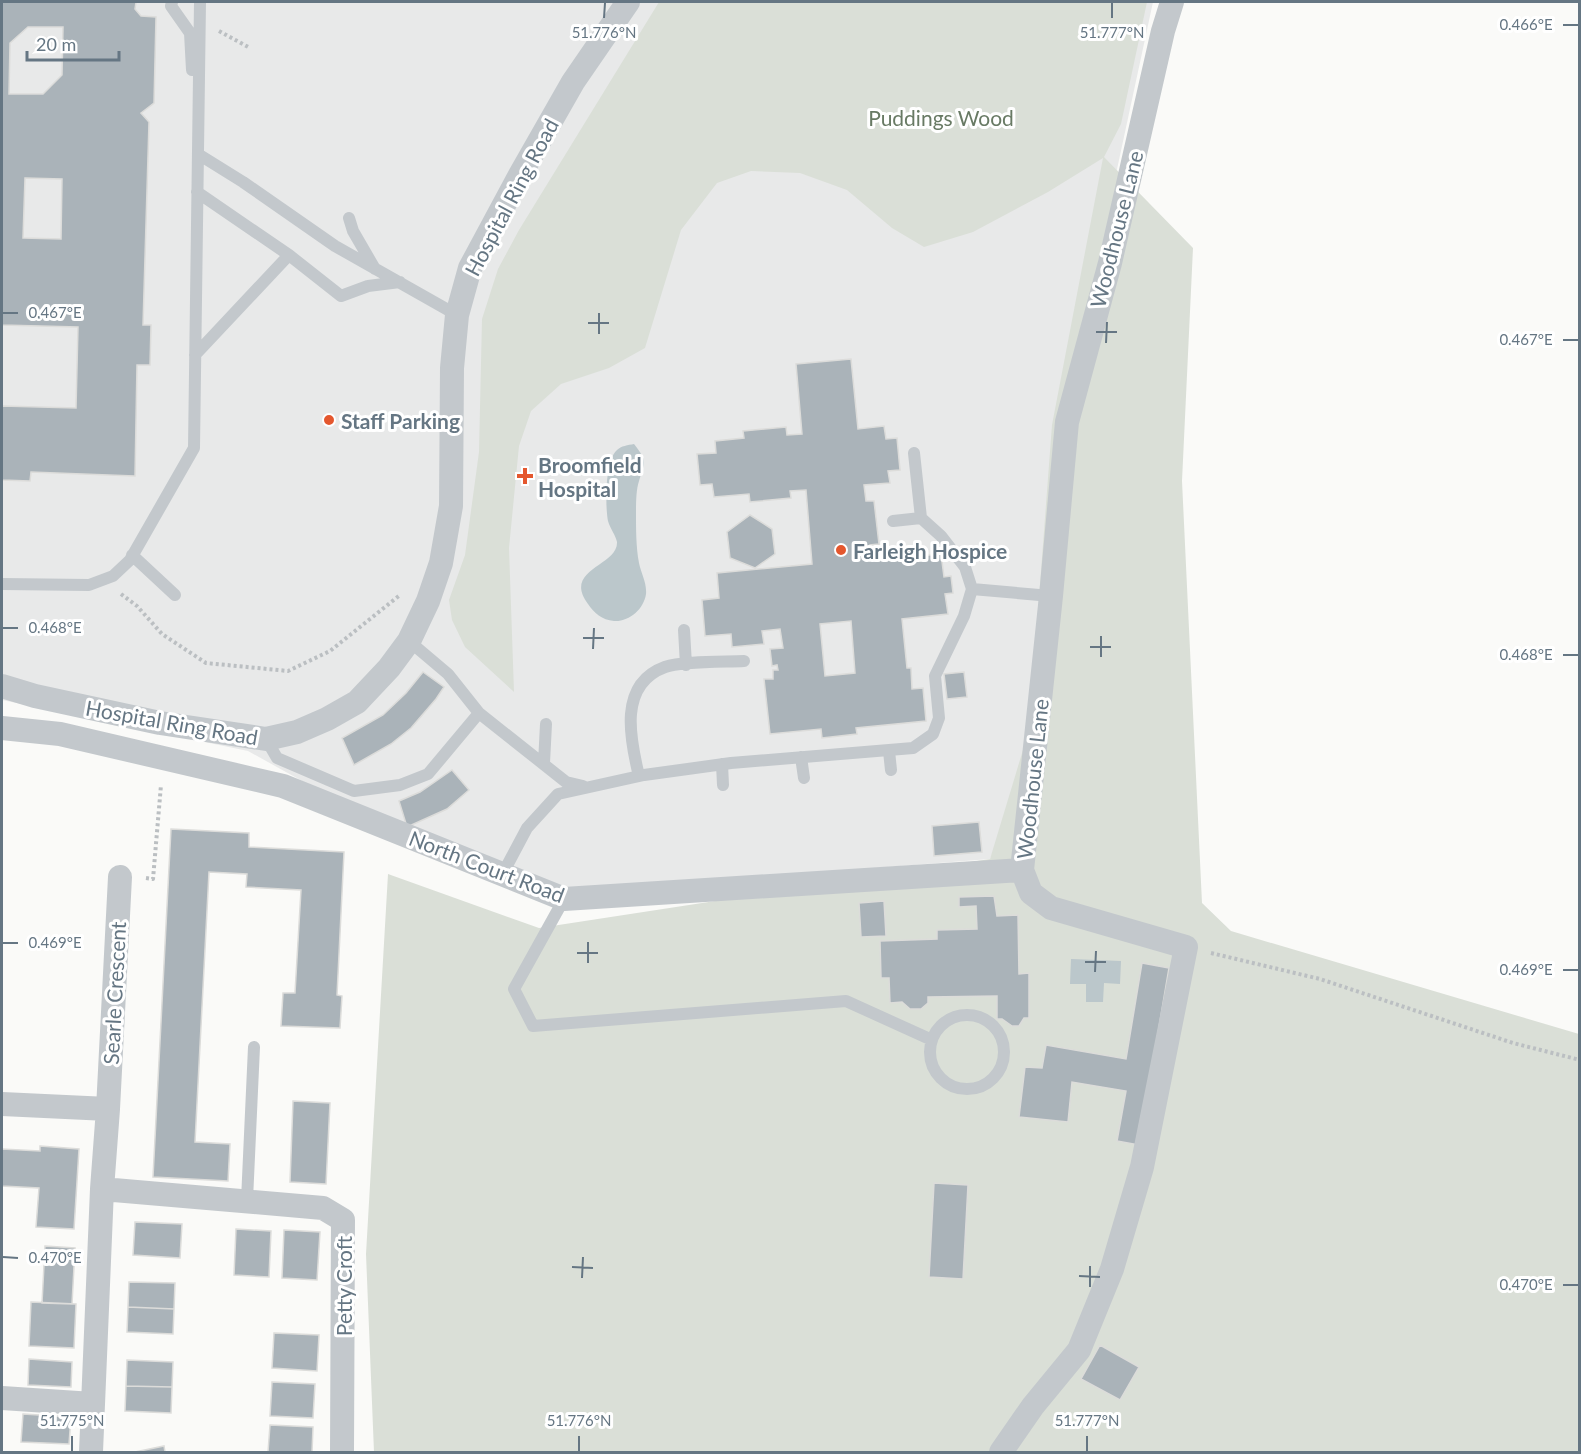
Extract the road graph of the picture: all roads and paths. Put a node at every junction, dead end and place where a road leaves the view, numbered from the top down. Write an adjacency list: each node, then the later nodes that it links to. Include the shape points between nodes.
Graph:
1 (172, 2): 7 (lane, via 190,33)
2 (200, 2): 5 (lane)
3 (628, 2): 13 (street, Hospital Ring Road, via 573,82 520,175 470,268)
4 (1172, 2): 23 (street, Woodhouse Lane, via 1110,263 1067,422)
5 (200, 19): 6 (path); 7 (lane)
6 (250, 48)
7 (198, 154): 8 (lane); 11 (lane)
8 (197, 192): 10 (lane); 14 (lane)
9 (349, 218): 11 (lane)
10 (289, 255): 12 (lane, via 340,296 368,286); 14 (lane)
11 (375, 270): 12 (lane)
12 (400, 282): 13 (lane)
13 (457, 315): 24 (street, Hospital Ring Road, via 452,368 451,506 441,563)
14 (195, 355): 18 (lane, via 194,448)
15 (914, 453): 16 (lane)
16 (921, 518): 17 (lane); 21 (lane, via 965,567)
17 (893, 521)
18 (132, 555): 19 (lane, via 122,570); 22 (lane)
19 (103, 580): 20 (lane, via 74,586); 24 (path, via 137,606 162,634 206,663 288,671 330,651 404,592)
20 (2, 584)
21 (972, 589): 23 (lane); 34 (lane, via 964,616 935,676 939,718 933,734 913,748)
22 (175, 595)
23 (1052, 596): 44 (street, Woodhouse Lane)
24 (428, 601): 26 (street, Hospital Ring Road)
25 (684, 630): 28 (lane)
26 (409, 641): 30 (lane, via 448,674); 33 (street, Hospital Ring Road, via 357,702 297,732)
27 (744, 661): 28 (lane)
28 (686, 665): 40 (lane, via 654,672 637,688 631,710 631,743)
29 (2, 686): 33 (street, Hospital Ring Road, via 160,723)
30 (479, 713): 33 (lane, via 428,774 400,785 354,791 277,758); 37 (lane)
31 (546, 724): 37 (lane)
32 (2, 728): 36 (street, North Court Road, via 60,734)
33 (258, 733)
34 (889, 751): 35 (lane); 39 (lane)
35 (801, 757): 38 (lane); 41 (lane)
36 (163, 758): 45 (street, North Court Road, via 283,786); 46 (path, via 153,879)
37 (544, 763): 43 (lane, via 566,782)
38 (722, 764): 40 (lane); 42 (lane)
39 (891, 770)
40 (639, 776): 43 (lane)
41 (804, 778)
42 (723, 785)
43 (587, 787): 45 (lane, via 558,794 527,828)
44 (1022, 870): 47 (street, North Court Road); 48 (street, Woodhouse Lane, via 1031,893 1051,908)
45 (502, 874): 47 (street, North Court Road)
46 (120, 877): 53 (street, Searle Crescent)
47 (564, 899): 49 (lane, via 514,989 533,1026 846,1001)
48 (1186, 947): 51 (path, via 1320,979 1513,1043); 60 (street, via 1142,1167 1112,1269 1079,1350)
49 (932, 1040): 49 (lane, via 938,1030 957,1017 981,1018 999,1033 1004,1044 1001,1068 984,1086 960,1089 948,1084 932,1065)
50 (254, 1047): 55 (lane)
51 (1580, 1060)
52 (2, 1104): 53 (street)
53 (108, 1109): 54 (street, Searle Crescent)
54 (102, 1189): 55 (street, Petty Croft); 57 (street, Searle Crescent)
55 (247, 1200): 59 (street, Petty Croft, via 323,1208 343,1220)
56 (2, 1398): 57 (street)
57 (93, 1404): 58 (street, Searle Crescent)
58 (91, 1452)
59 (342, 1452)
60 (1001, 1452)

